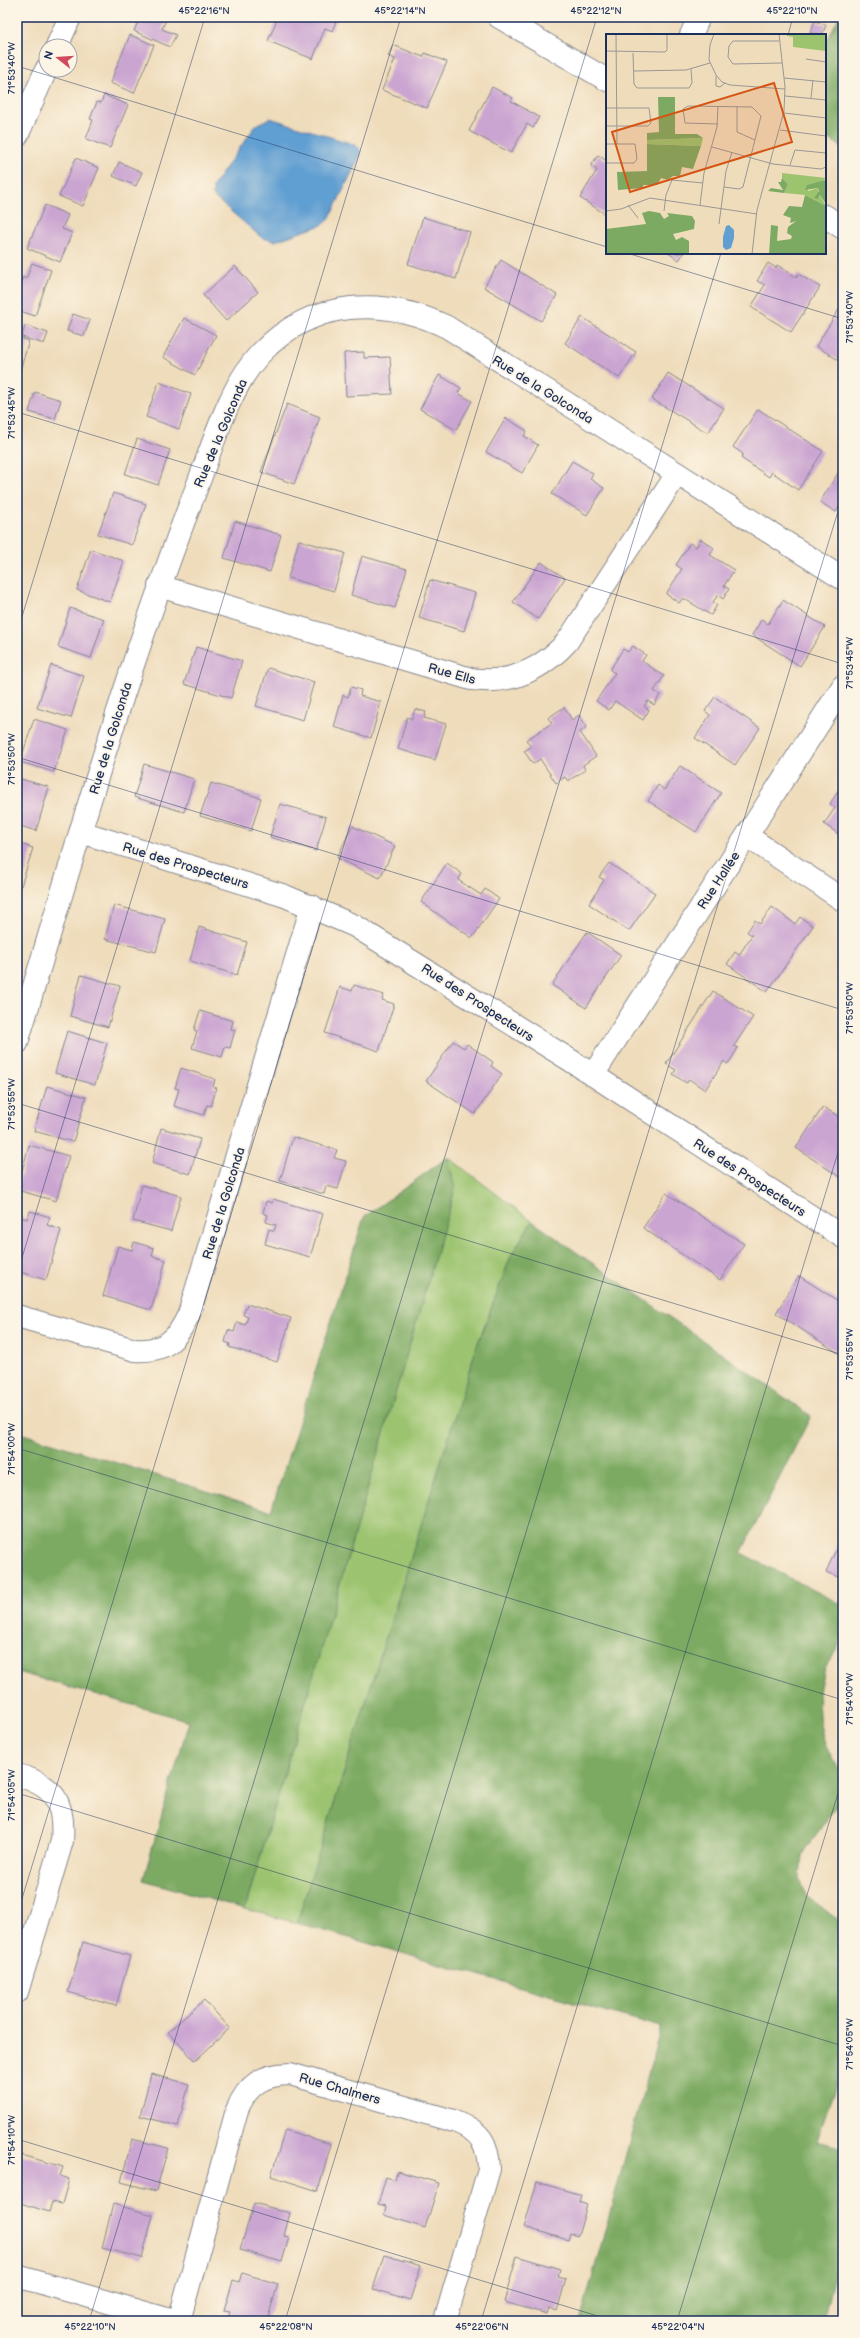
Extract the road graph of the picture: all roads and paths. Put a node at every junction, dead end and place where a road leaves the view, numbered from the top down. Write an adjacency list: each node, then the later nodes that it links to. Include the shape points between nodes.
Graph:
1 (70, 17): 5 (street)
2 (499, 17): 7 (street)
3 (699, 17): 4 (street)
4 (691, 34)
5 (61, 38)
6 (42, 78): 8 (street)
7 (606, 79)
8 (17, 136)
9 (826, 217): 10 (street)
10 (843, 228)
11 (677, 474): 12 (street, Rue de la Golconda); 13 (street, Rue Ells, via 567,642 539,667 522,676 504,680 488,682 471,679); 13 (street, Rue de la Golconda, via 433,321 405,311 383,307 361,306 338,310 296,325 261,353 246,370 235,390)
12 (843, 579)
13 (159, 586): 15 (street, Rue de la Golconda)
14 (843, 686): 16 (street, Rue Hallée)
15 (81, 832): 18 (street, Rue des Prospecteurs); 19 (street, Rue de la Golconda)
16 (747, 836): 17 (street); 20 (street, Rue Hallée)
17 (843, 900)
18 (312, 906): 20 (street, Rue des Prospecteurs, via 376,937); 22 (street, Rue de la Golconda, via 183,1327 162,1347 149,1351 134,1350)
19 (17, 1043)
20 (592, 1075): 21 (street, Rue des Prospecteurs)
21 (843, 1237)
22 (17, 1316)
23 (17, 1775): 24 (street, via 47,1788 57,1800 64,1820 62,1841)
24 (17, 1992)
25 (17, 2276): 26 (street)
26 (174, 2321)
27 (178, 2321): 28 (street, Rue Chalmers, via 242,2097 251,2086 263,2078 276,2074 290,2074 457,2122 471,2128 482,2139 488,2153 489,2169)
28 (445, 2321)

